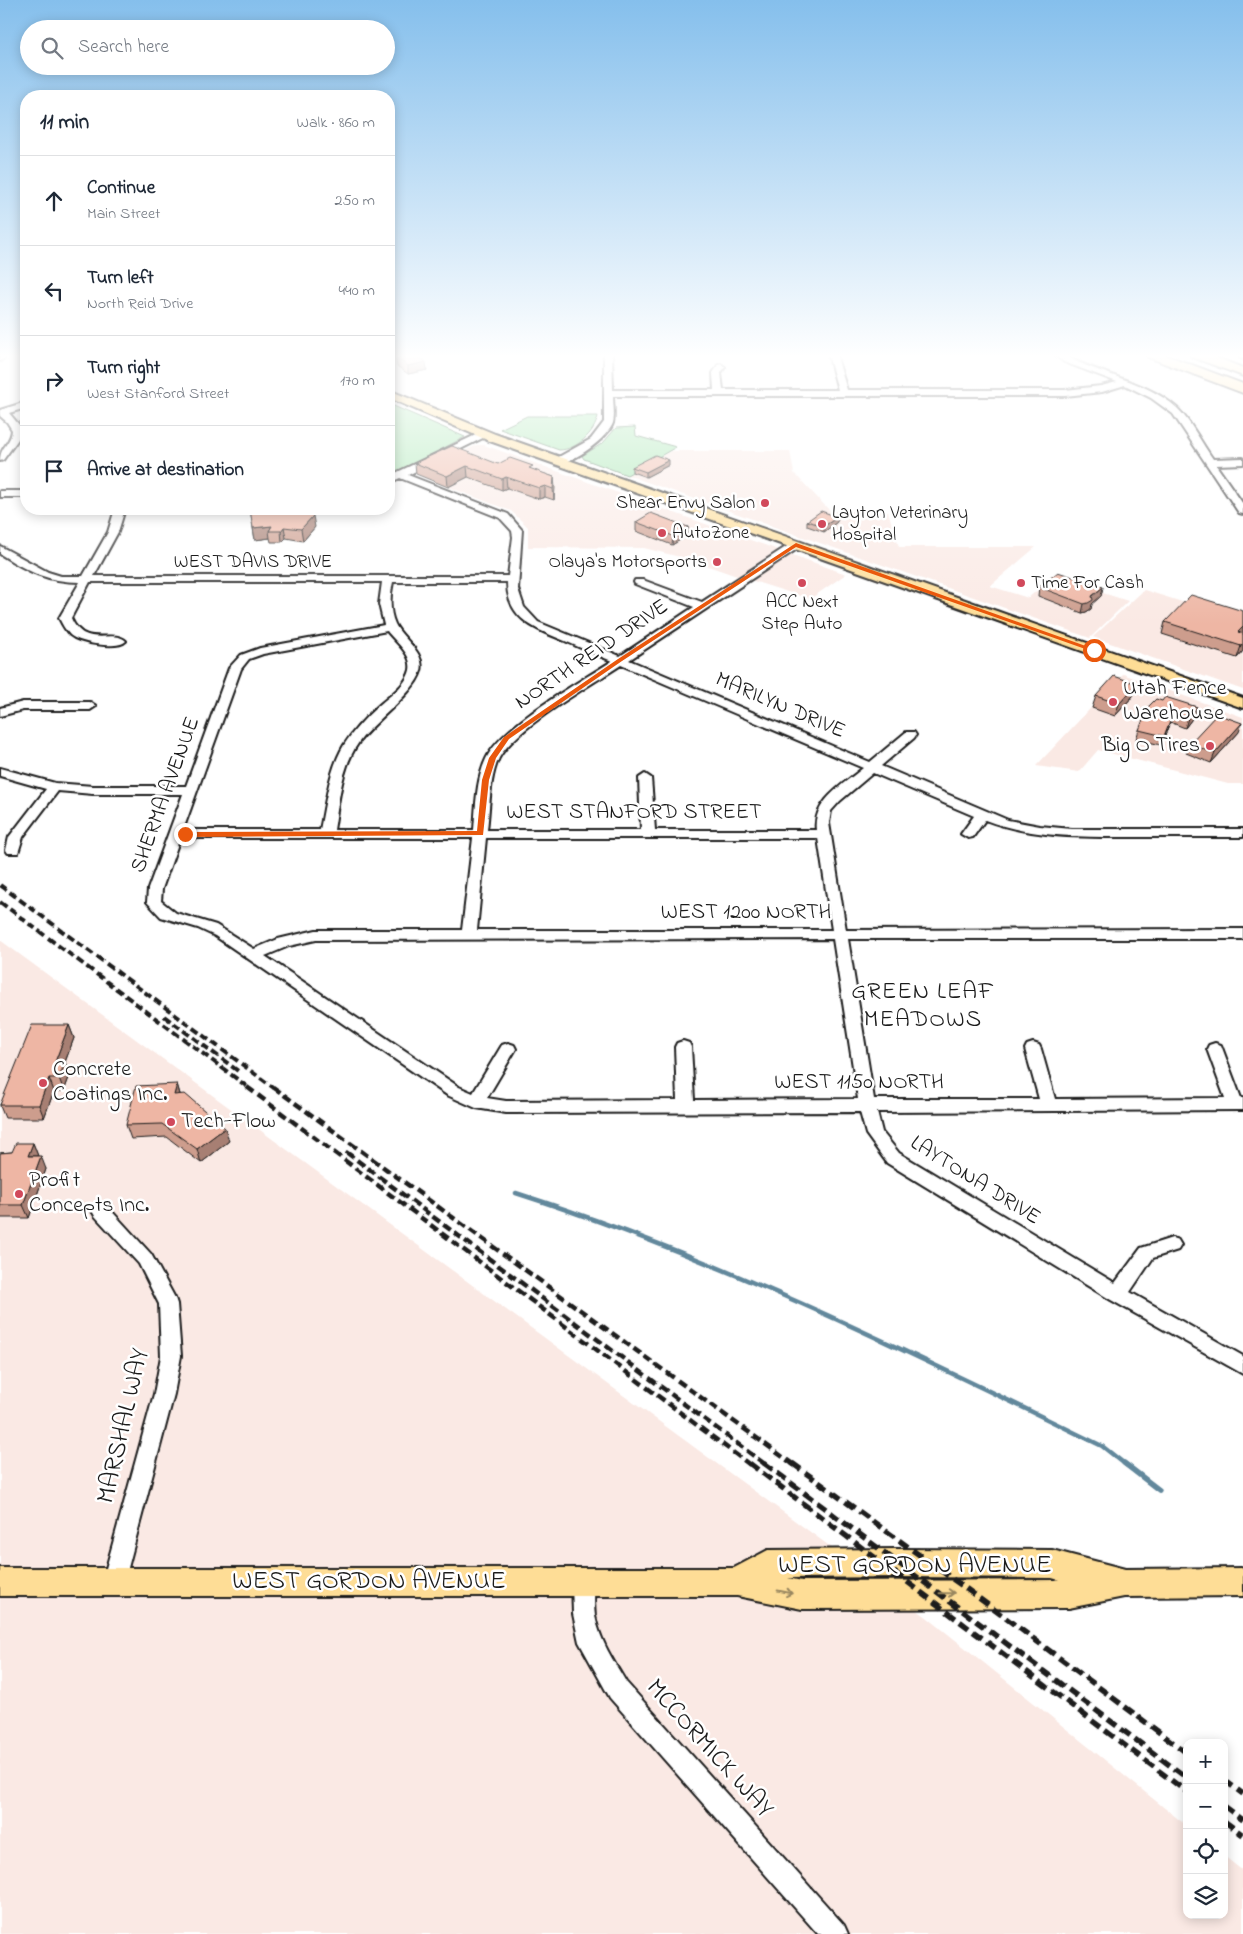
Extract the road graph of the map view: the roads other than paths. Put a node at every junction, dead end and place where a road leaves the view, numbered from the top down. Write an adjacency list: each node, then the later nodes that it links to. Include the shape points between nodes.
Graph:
1 (10, 444): 6 (street)
2 (463, 444): 10 (street)
3 (513, 444): 7 (main road)
4 (588, 444): 7 (street)
5 (1197, 444): 8 (street)
6 (0, 458)
7 (558, 460): 16 (main road)
8 (1210, 462): 9 (street); 14 (street)
9 (1243, 462)
10 (395, 478)
11 (395, 478): 20 (street, MARILYN DRIVE, via 494,511 511,522 518,537)
12 (0, 494): 13 (street)
13 (20, 494)
14 (1243, 511)
15 (118, 515): 18 (street, via 113,532)
16 (796, 545): 22 (street, NORTH REID DRIVE); 26 (main road)
17 (0, 548): 18 (street, WEST DAVIS DRIVE, via 46,576)
18 (86, 579): 19 (street, WEST DAVIS DRIVE); 24 (street, via 65,618 68,628 78,636 97,641)
19 (388, 579): 20 (street, WEST DAVIS DRIVE); 23 (street, via 385,601)
20 (514, 579): 25 (street, MARILYN DRIVE, via 516,604 534,624)
21 (639, 582): 22 (street)
22 (702, 606): 25 (street, NORTH REID DRIVE)
23 (391, 628): 34 (street, SHERMA AVENUE, via 260,651 245,657 235,668); 38 (street, via 414,656 416,667 413,677 349,748 341,767)
24 (120, 641)
25 (620, 660): 30 (street, MARILYN DRIVE); 39 (street, NORTH REID DRIVE, via 507,738 492,758)
26 (1243, 703)
27 (90, 706): 28 (street, via 23,706)
28 (0, 712)
29 (910, 734): 30 (street, LAYTONA DRIVE)
30 (871, 766): 35 (street, MARILYN DRIVE); 41 (street, LAYTONA DRIVE, via 825,810)
31 (0, 772): 33 (street)
32 (645, 778): 40 (street)
33 (54, 787): 34 (street); 43 (street, via 16,837)
34 (190, 790): 37 (street, SHERMA AVENUE)
35 (982, 814): 36 (street, MARILYN DRIVE, via 1005,823 1072,833); 42 (street)
36 (1243, 833)
37 (175, 834): 38 (street, WEST STANFORD STREET); 47 (street, SHERMA AVENUE, via 155,889 154,902 164,914 201,924)
38 (326, 834): 39 (street, WEST STANFORD STREET)
39 (480, 834): 40 (street, WEST STANFORD STREET); 45 (street, NORTH REID DRIVE)
40 (648, 834): 41 (street, WEST STANFORD STREET)
41 (824, 834): 46 (street, LAYTONA DRIVE)
42 (968, 834)
43 (12, 850)
44 (1243, 934): 46 (street, WEST 1200 NORTH)
45 (469, 935): 46 (street, WEST 1200 NORTH); 47 (street, WEST 1200 NORTH, via 316,935 292,939)
46 (840, 935): 56 (street, LAYTONA DRIVE)
47 (254, 956): 52 (street, SHERMA AVENUE, via 453,1091)
48 (683, 1047): 55 (street)
49 (508, 1049): 52 (street)
50 (1033, 1049): 54 (street)
51 (1214, 1049): 53 (street)
52 (476, 1102): 55 (street, WEST 1150 NORTH, via 506,1107)
53 (1239, 1104): 54 (street, WEST 1150 NORTH)
54 (1049, 1105): 56 (street, WEST 1150 NORTH)
55 (686, 1106): 56 (street, WEST 1150 NORTH)
56 (867, 1106): 59 (street, LAYTONA DRIVE, via 874,1134 893,1158)
57 (101, 1211): 64 (street, MARSHAL WAY, via 145,1259 168,1304 171,1356)
58 (1172, 1246): 59 (street, via 1147,1253)
59 (1118, 1294): 60 (street, LAYTONA DRIVE)
60 (1243, 1366)
61 (583, 1581): 63 (main road, WEST GORDON AVENUE, via 737,1582 802,1595 1069,1594 1124,1582); 64 (main road, WEST GORDON AVENUE); 65 (street, MCCORMICK WAY, via 584,1614 590,1642 618,1690)
62 (0, 1582): 64 (main road, WEST GORDON AVENUE)
63 (1243, 1582)
64 (114, 1583)
65 (835, 1934)

